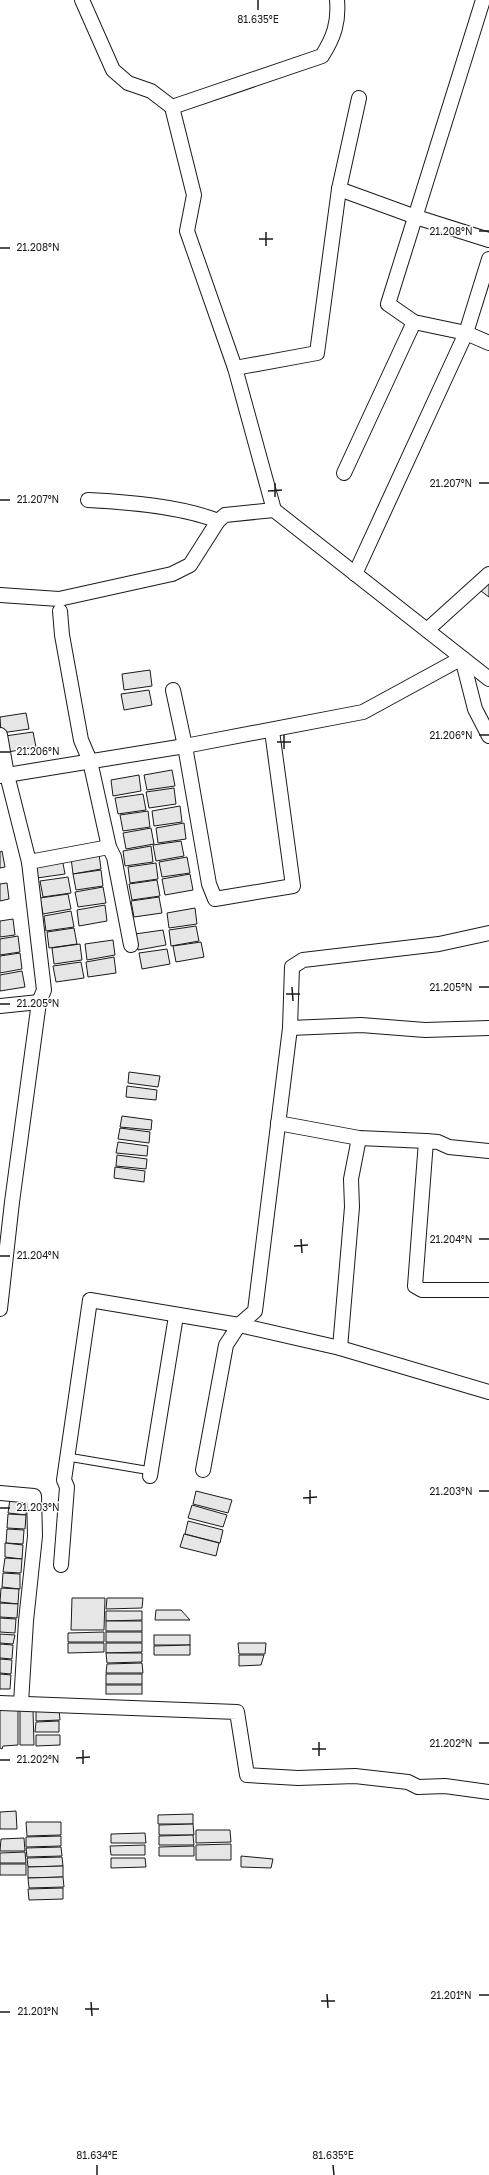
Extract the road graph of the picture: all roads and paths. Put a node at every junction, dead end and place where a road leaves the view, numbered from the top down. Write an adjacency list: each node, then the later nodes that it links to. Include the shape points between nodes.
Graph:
1 (82, 0): 5 (street, via 113,70 128,83 151,91)
2 (337, 0): 5 (street, via 338,12 333,39 322,56)
3 (482, 0): 7 (street)
4 (359, 98): 6 (street)
5 (172, 107): 13 (street, via 194,195 187,231)
6 (339, 189): 7 (street); 13 (street, via 317,353)
7 (416, 217): 8 (street); 10 (street, via 388,304)
8 (489, 240)
9 (489, 259): 11 (street)
10 (414, 322): 11 (street); 14 (street)
11 (466, 333): 12 (street); 18 (street)
12 (489, 343)
13 (236, 368): 16 (street)
14 (344, 473)
15 (88, 500): 17 (street, via 204,515)
16 (274, 510): 17 (street, via 225,515); 18 (street)
17 (218, 521): 20 (street, via 190,564 172,574 59,599)
18 (355, 574): 22 (street)
19 (489, 574): 22 (street)
20 (0, 595)
21 (60, 611): 30 (street, via 81,740)
22 (427, 630): 23 (street)
23 (462, 658): 24 (street); 26 (street, via 363,712); 28 (street, via 475,709)
24 (489, 679)
25 (173, 690): 29 (street)
26 (272, 730): 29 (street); 29 (street, via 293,886 214,899 209,884)
27 (0, 736): 31 (street)
28 (489, 736)
29 (185, 746): 30 (street)
30 (90, 761): 31 (street); 32 (street)
31 (4, 776): 33 (street)
32 (109, 847): 33 (street); 35 (street, via 114,857)
33 (29, 862): 36 (street, via 44,990)
34 (489, 932): 38 (street, via 439,944 303,960 292,967)
35 (131, 945)
36 (39, 1002): 37 (street); 45 (street)
37 (0, 1006)
38 (290, 1028): 39 (street, via 361,1025 424,1030); 40 (street)
39 (489, 1028)
40 (278, 1123): 41 (street); 47 (street, via 255,1311)
41 (359, 1138): 42 (street); 48 (street, via 351,1179 352,1207)
42 (426, 1142): 43 (street); 44 (street, via 415,1286 422,1290)
43 (489, 1151)
44 (489, 1290)
45 (0, 1309)
46 (176, 1316): 47 (street); 50 (street, via 90,1300); 52 (street)
47 (239, 1325): 48 (street); 51 (street, via 226,1345)
48 (340, 1348): 49 (street)
49 (489, 1392)
50 (68, 1457): 52 (lane); 54 (street, via 64,1480 67,1487)
51 (203, 1470)
52 (150, 1473)
53 (0, 1493): 56 (street, via 34,1496 35,1536)
54 (61, 1565)
55 (0, 1703): 56 (street)
56 (21, 1704): 57 (street, via 237,1712 248,1775 298,1778 355,1776 408,1782 418,1787 444,1786)
57 (489, 1792)

